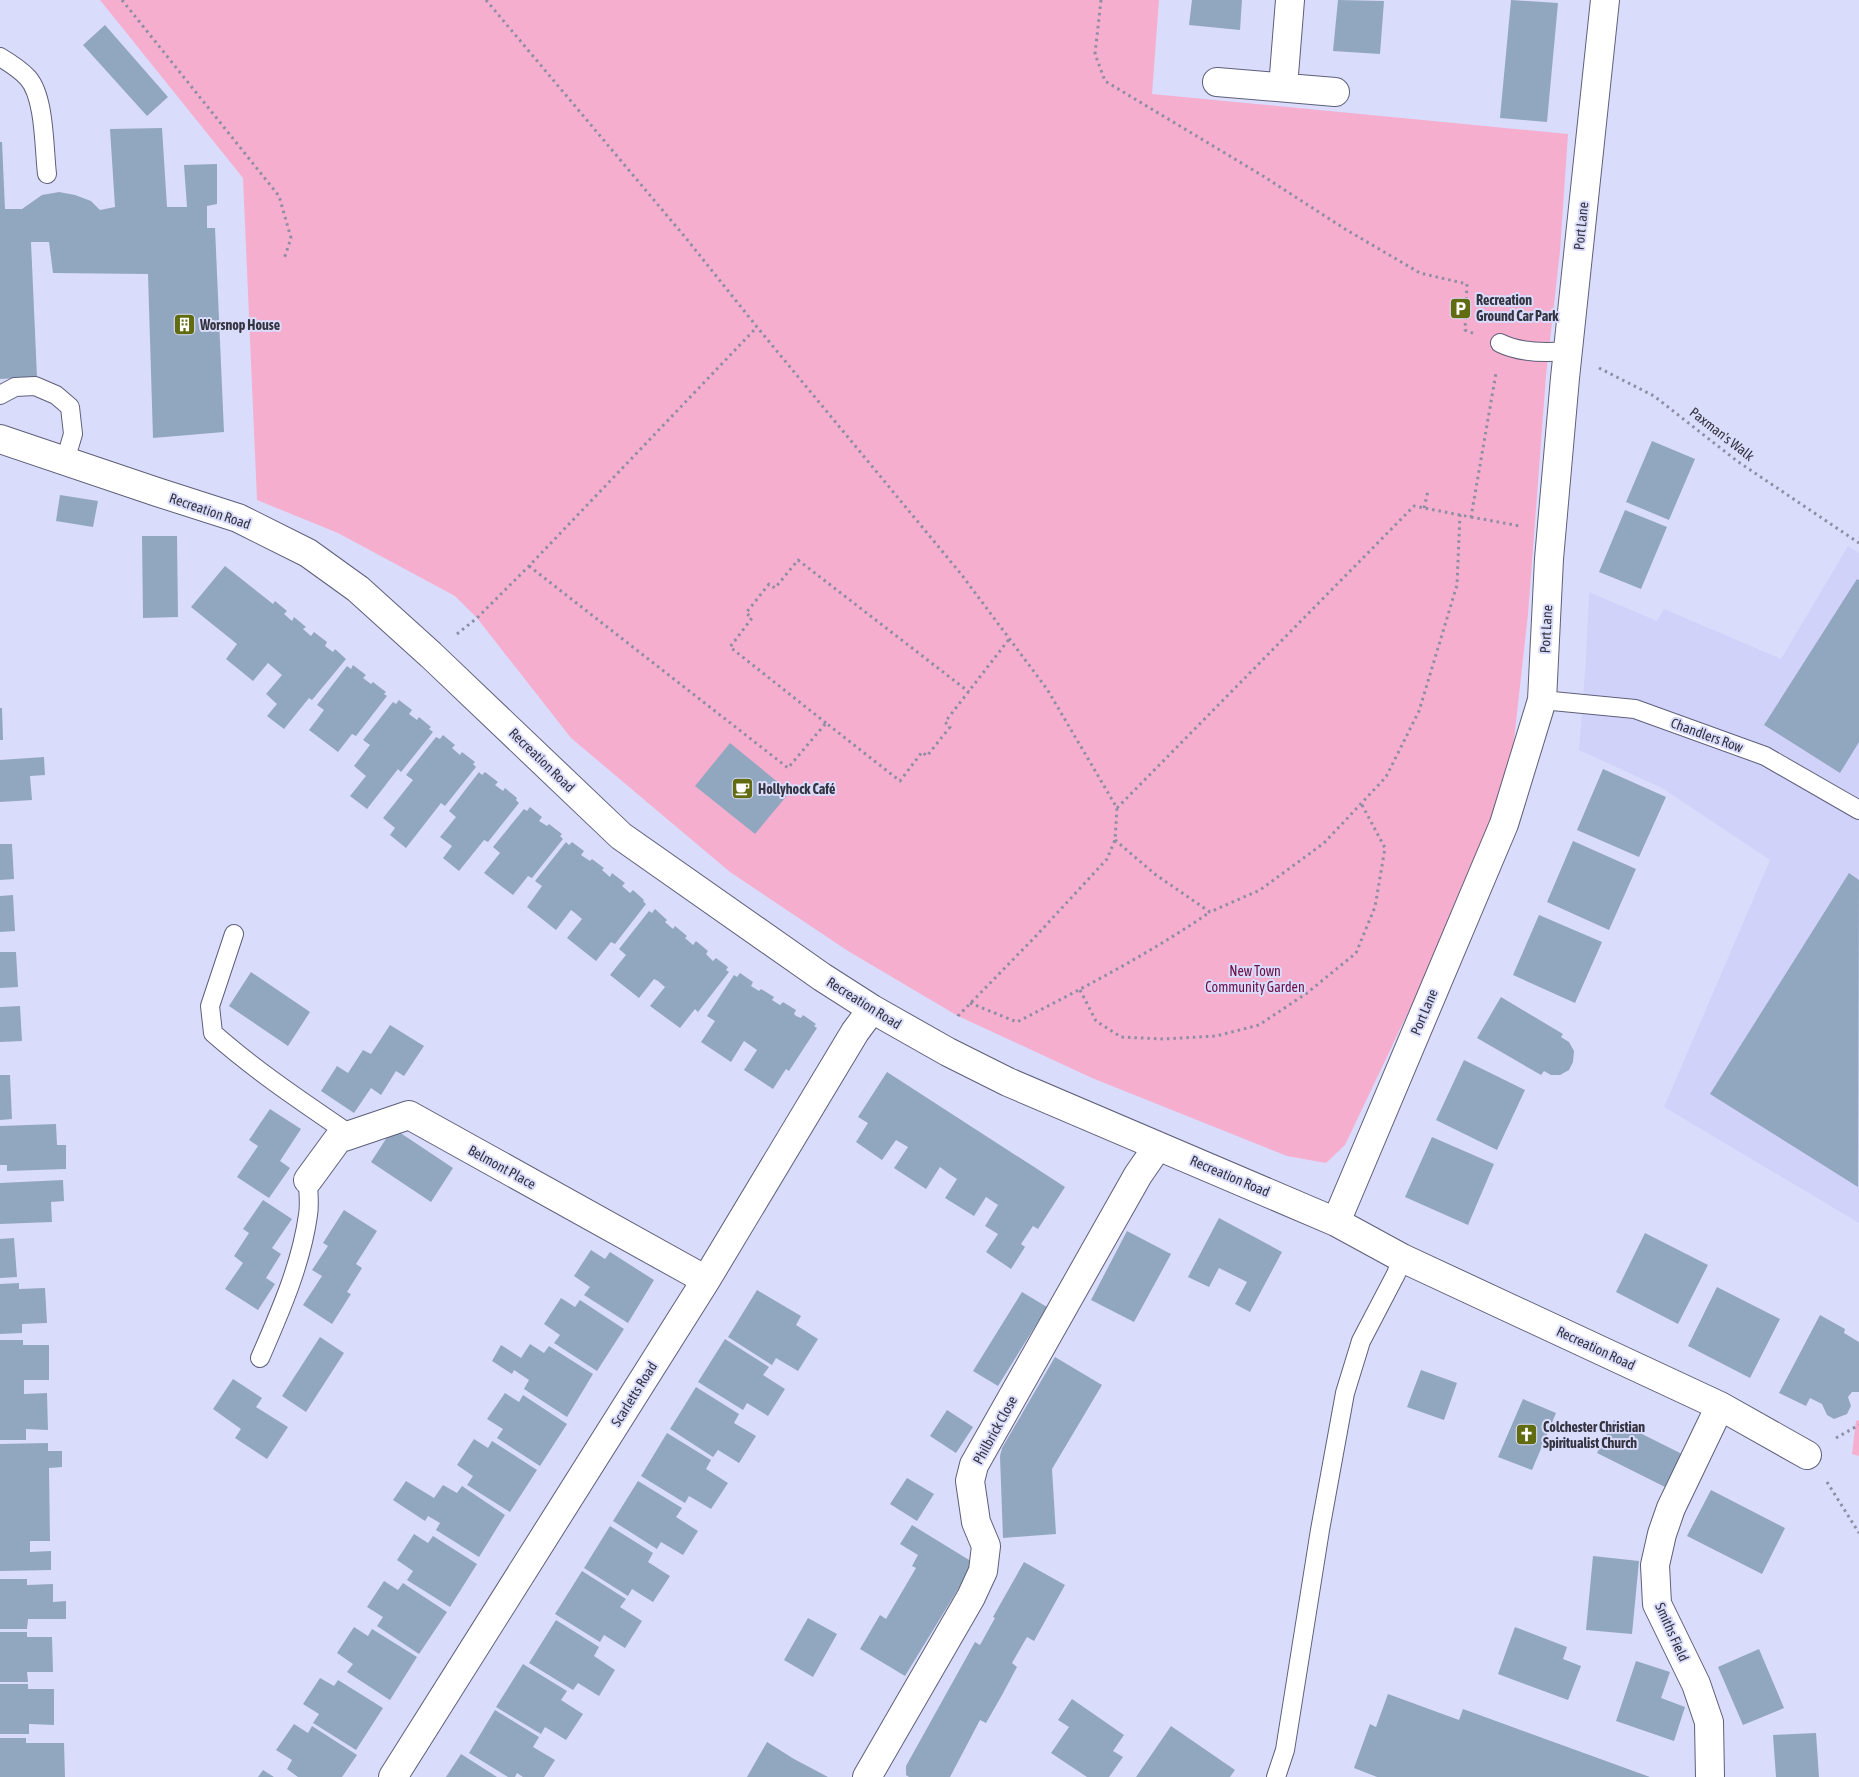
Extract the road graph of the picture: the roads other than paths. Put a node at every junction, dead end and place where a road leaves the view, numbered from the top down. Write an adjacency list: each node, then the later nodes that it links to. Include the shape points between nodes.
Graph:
1 (1290, 0): 5 (street)
2 (1605, 0): 9 (street, Port Lane)
3 (0, 57): 7 (lane, via 29,79 39,96)
4 (1217, 82): 5 (street)
5 (1283, 87): 6 (street)
6 (1335, 92)
7 (47, 174)
8 (1500, 343): 9 (lane, via 1509,348)
9 (1568, 351): 13 (street, Port Lane, via 1552,531)
10 (0, 395): 12 (lane, via 15,387 35,386 56,395 70,407 74,434)
11 (0, 439): 12 (street, Recreation Road)
12 (65, 461): 16 (street, Recreation Road, via 238,518 308,553 358,589 432,655 621,836)
13 (1542, 700): 14 (lane, Chandlers Row, via 1635,709 1765,756); 20 (street, Port Lane, via 1504,824)
14 (1859, 810)
15 (234, 934): 17 (lane, via 210,1006 213,1033)
16 (872, 1009): 18 (street, Recreation Road, via 1008,1082); 22 (street, Scarletts Road)
17 (351, 1135): 19 (street, Belmont Place, via 338,1139); 22 (street, Belmont Place, via 409,1115)
18 (1158, 1146): 20 (street, Recreation Road); 26 (street, Philbrick Close, via 1138,1175 974,1465 970,1481 976,1522 986,1546 983,1571)
19 (308, 1180): 23 (lane, via 308,1214 299,1259)
20 (1336, 1222): 21 (street, Recreation Road)
21 (1402, 1258): 24 (street, Recreation Road); 28 (lane, via 1361,1341 1345,1394 1285,1750)
22 (706, 1280): 27 (street, Scarletts Road)
23 (260, 1358)
24 (1720, 1406): 25 (street, Recreation Road); 29 (street, Smiths Field, via 1671,1508 1655,1565 1657,1604 1696,1684 1709,1722)
25 (1807, 1454)
26 (871, 1775)
27 (393, 1777)
28 (1276, 1777)
29 (1710, 1777)

